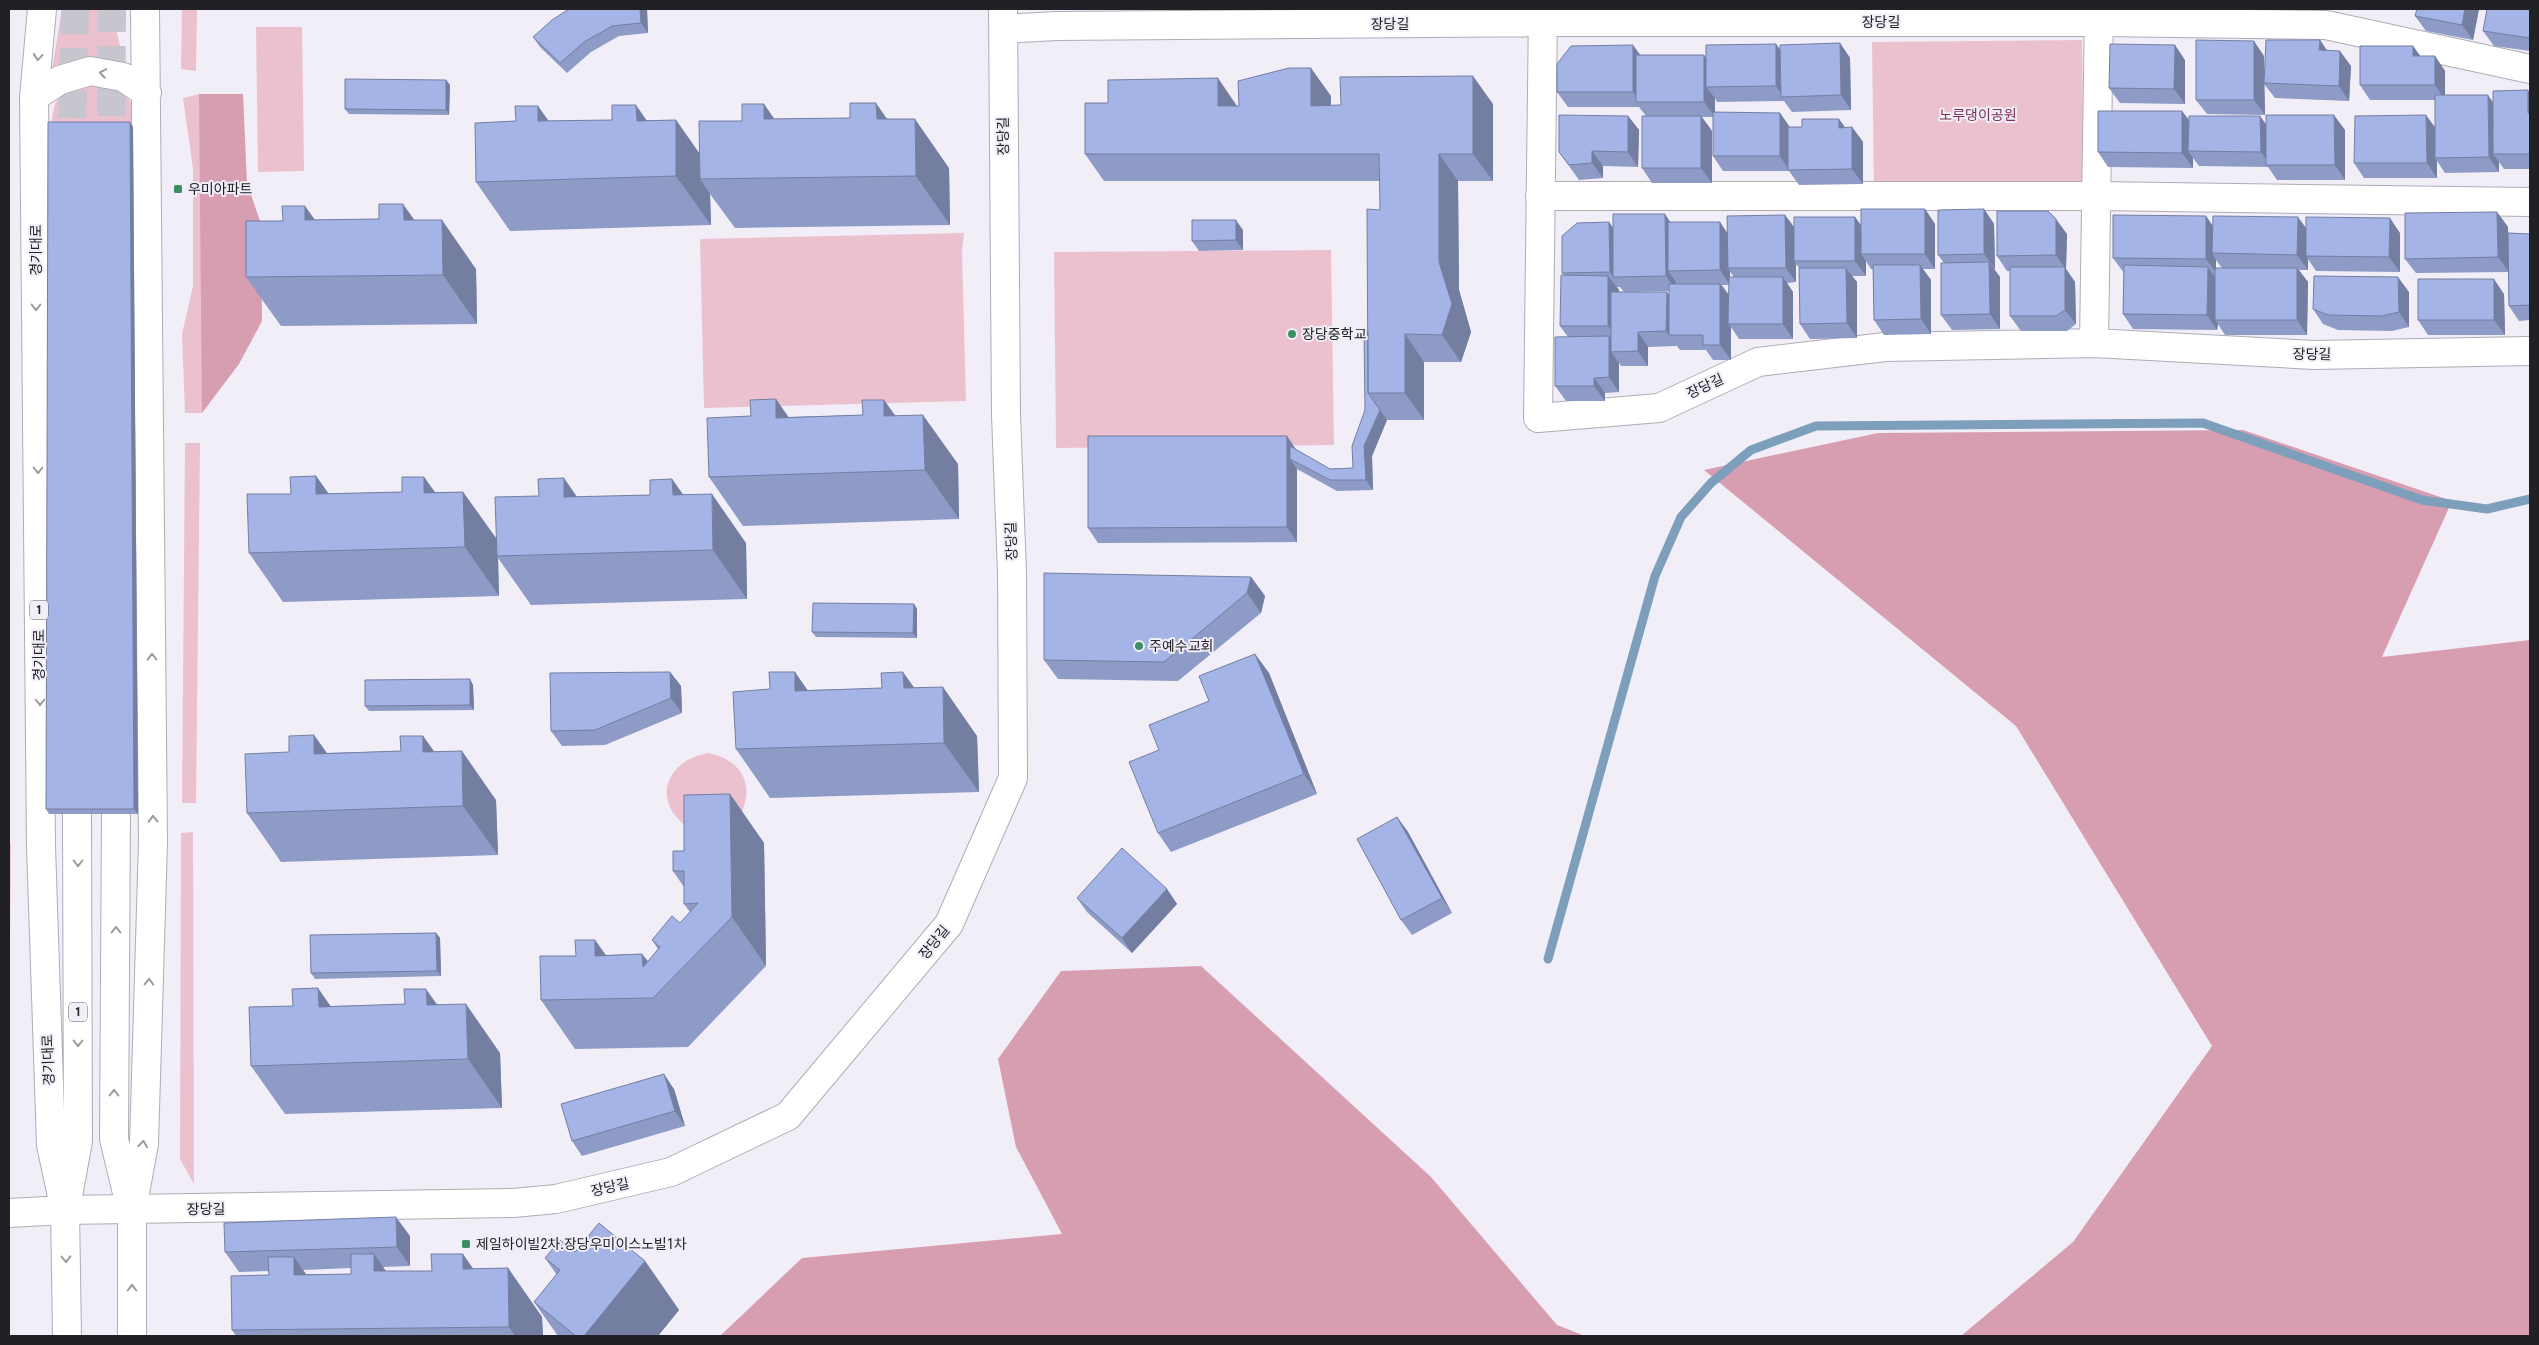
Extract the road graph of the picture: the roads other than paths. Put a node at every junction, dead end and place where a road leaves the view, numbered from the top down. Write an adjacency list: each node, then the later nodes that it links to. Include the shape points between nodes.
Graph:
1 (42, 9): 9 (street, 경기대로 / 1, one-way to 9)
2 (144, 9): 8 (street)
3 (2099, 15): 4 (street, 장당길); 7 (street, 장당길, via 2326,25); 11 (street)
4 (1543, 16): 5 (street, 장당길); 10 (street, 장당길)
5 (1177, 17): 6 (street, 장당길)
6 (1004, 19): 17 (street, 장당길, via 1006,405 1012,573 1013,778 949,924 788,1116 671,1172 556,1200 513,1203)
7 (2530, 69)
8 (147, 93): 9 (street, one-way to 9, via 123,77 90,71 60,80); 17 (street, one-way to 8, via 144,1144 154,841)
9 (34, 98): 18 (street, 경기대로 / 1, one-way to 18, via 41,846 51,1145)
10 (1540, 196): 11 (street); 13 (street, 장당길, via 1538,418 1659,408 1758,362 1885,347)
11 (2095, 196): 12 (street); 13 (street)
12 (2530, 202)
13 (2094, 343): 14 (street, 장당길, via 2314,355)
14 (2530, 351)
15 (78, 814): 18 (street, 경기대로 / 1, one-way to 18, via 78,1141)
16 (116, 814): 17 (street, one-way to 16, via 114,1139)
17 (132, 1209): 18 (street, 장당길); 21 (street, one-way to 17)
18 (65, 1210): 19 (street, 장당길); 20 (street, 경기대로 / 1, one-way to 20)
19 (9, 1213)
20 (67, 1336)
21 (132, 1336)

